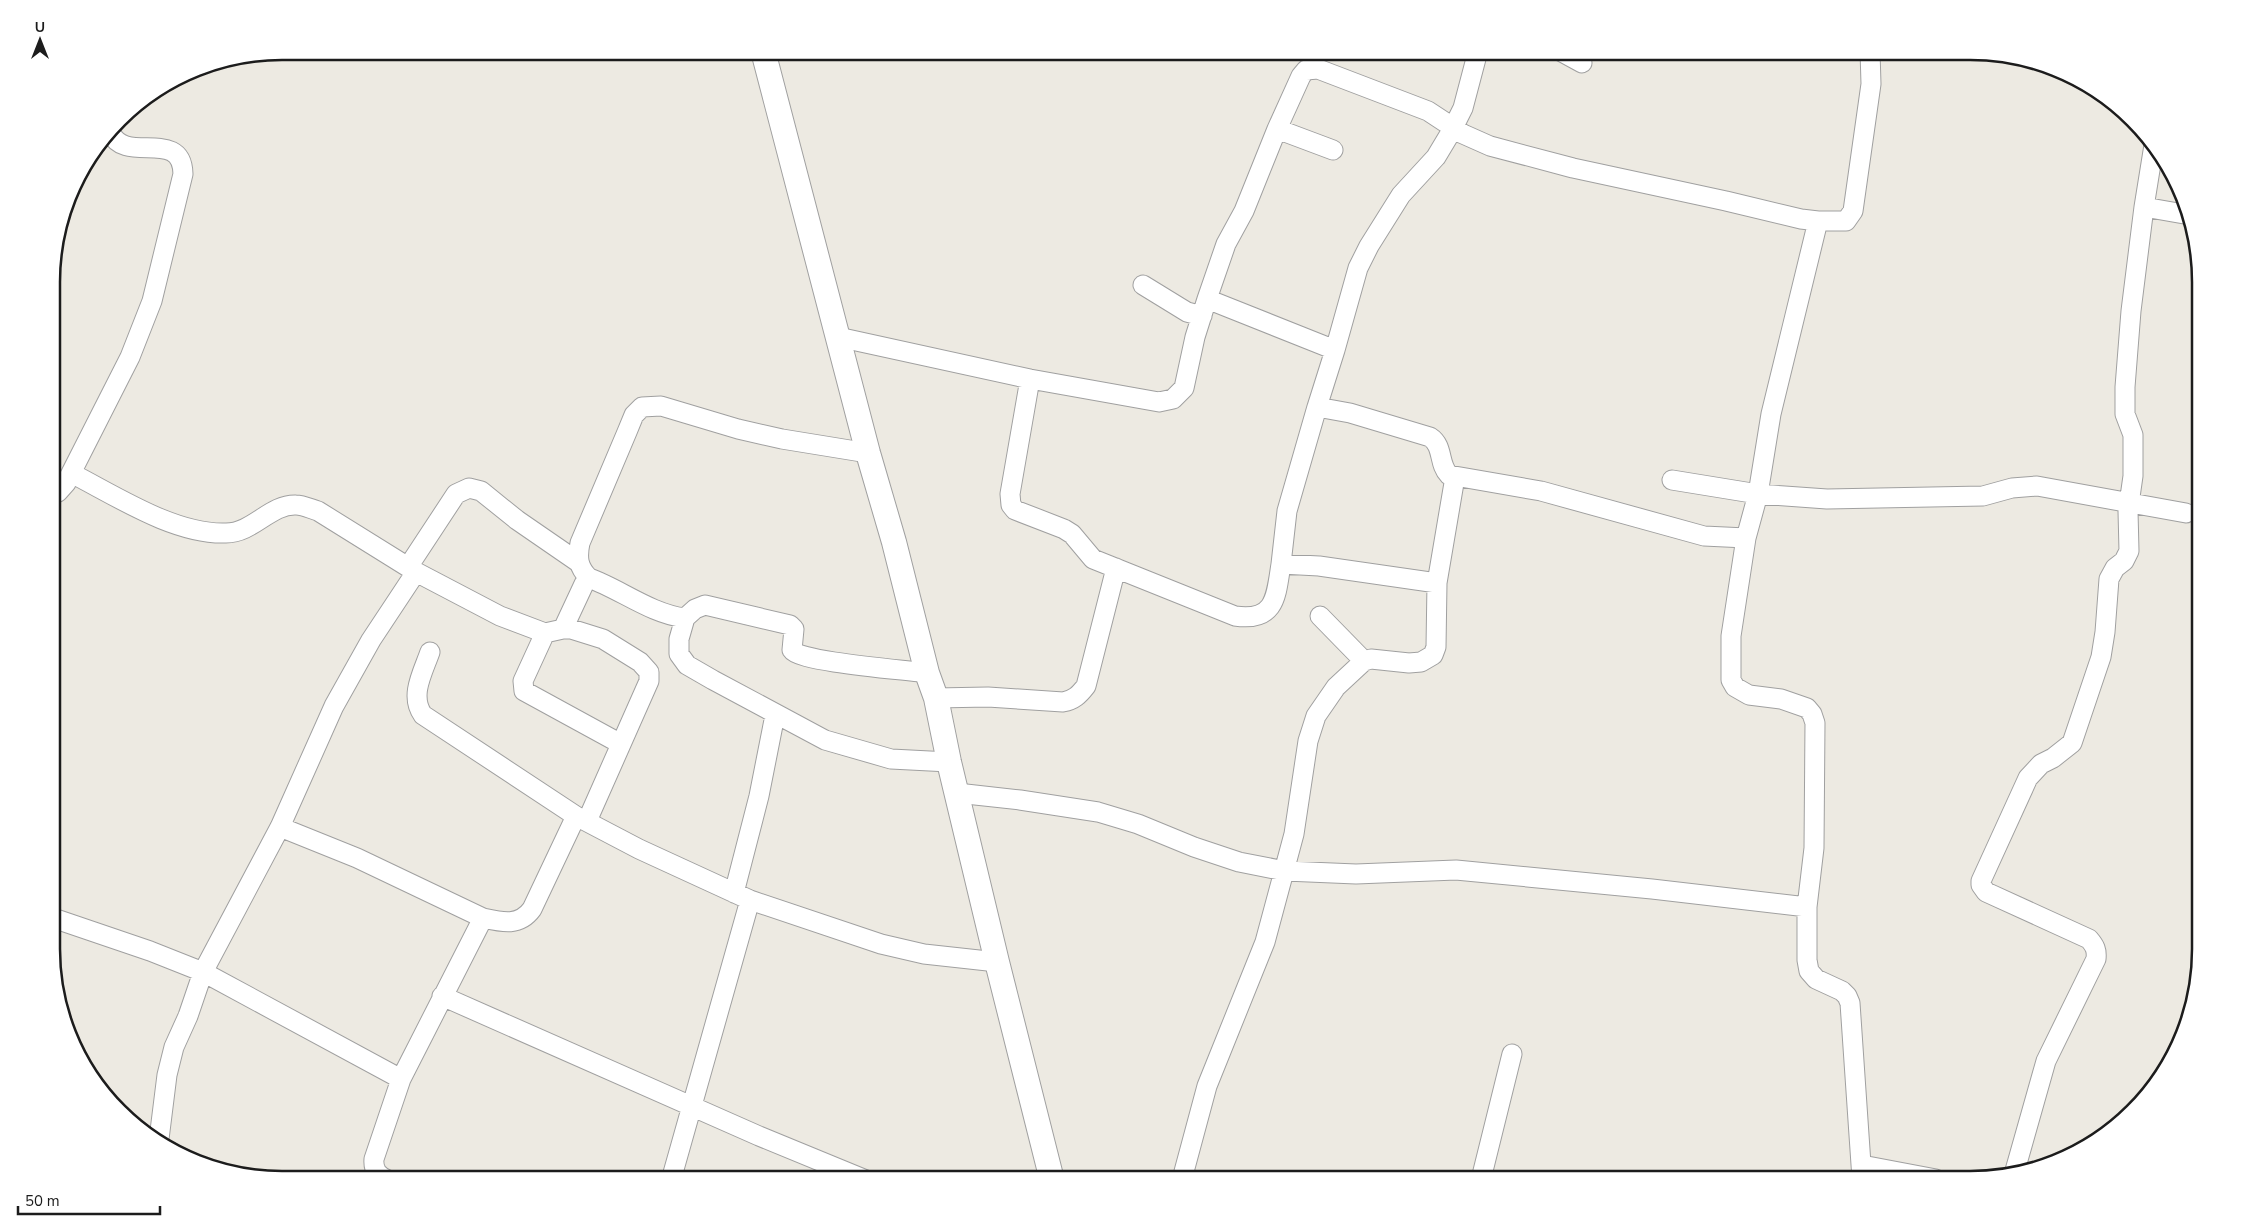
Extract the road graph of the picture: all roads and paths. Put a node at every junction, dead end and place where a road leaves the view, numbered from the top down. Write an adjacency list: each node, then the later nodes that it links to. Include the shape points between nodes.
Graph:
1 (765, 60): 16 (street)
2 (1476, 60): 6 (street, via 1463,108)
3 (1578, 60): 5 (street)
4 (1870, 60): 13 (street, via 1871,84 1853,211 1846,221)
5 (1582, 62)
6 (1454, 127): 7 (street, via 1428,111 1311,68 1301,76); 13 (street, via 1476,141 1573,168); 17 (street, via 1436,157 1401,195 1369,246 1358,268)
7 (1277, 129): 9 (street); 15 (street, via 1244,212 1226,244)
8 (114, 138): 21 (street, via 126,146 162,148 174,153 183,163 183,174 152,301 130,357)
9 (1333, 150)
10 (2152, 155): 11 (street)
11 (2144, 207): 12 (street); 26 (street, via 2125,387 2125,414 2133,435)
12 (2181, 213)
13 (1818, 221): 25 (street, via 1771,414)
14 (1143, 285): 15 (street, via 1187,312)
15 (1205, 307): 17 (street); 18 (street, via 1184,388 1173,399 1159,402)
16 (838, 337): 18 (street); 20 (street)
17 (1335, 350): 19 (street)
18 (1030, 379): 31 (street, via 1010,494 1011,505 1019,512 1064,529 1093,559)
19 (1317, 407): 22 (street, via 1350,413 1430,438 1438,445 1444,470); 30 (street, via 1287,511)
20 (868, 453): 29 (street, via 773,437 661,406 642,407 634,416 580,543); 40 (street)
21 (71, 473): 24 (street); 32 (street, via 154,515 203,531 239,532 287,506 303,506 318,511)
22 (1455, 478): 28 (street, via 1541,491 1704,536); 34 (street)
23 (1672, 480): 25 (street)
24 (60, 490)
25 (1758, 494): 26 (street, via 1827,499 1928,499 1983,496 2032,486); 28 (street)
26 (2129, 504): 27 (street); 60 (street, via 2129,551 2109,579 2100,657 2072,744 2041,764 2028,778 1981,881 1986,892 2088,939 2097,954 2046,1061)
27 (2186, 513)
28 (1746, 538): 50 (street, via 1731,636 1731,680 1735,687 1749,695 1781,699 1806,708 1812,714 1815,723 1814,848)
29 (578, 562): 32 (street, via 481,491 469,488 456,494); 33 (street)
30 (1281, 564): 31 (street, via 1271,608 1247,618); 34 (street, via 1319,566)
31 (1116, 568): 41 (street, via 1086,686 1079,695 1063,702 988,697)
32 (412, 569): 37 (street, via 500,616); 47 (street, via 334,706)
33 (589, 578): 36 (street); 37 (street)
34 (1437, 583): 39 (street, via 1436,648 1433,655 1421,662)
35 (1320, 616): 39 (street)
36 (685, 618): 40 (street, via 705,605 790,625 794,629 792,650 797,655); 42 (street, via 679,639 682,660)
37 (554, 631): 43 (street, via 523,681 524,691); 43 (street, via 580,631 603,639 640,662 649,672 649,681)
38 (430, 652): 46 (street, via 417,688 418,708 424,716)
39 (1364, 661): 48 (street, via 1336,688 1311,728)
40 (928, 673): 41 (street)
41 (936, 698): 44 (street)
42 (775, 714): 44 (street, via 825,740 856,750 891,759); 49 (street)
43 (621, 744): 46 (street)
44 (948, 762): 45 (street)
45 (957, 793): 48 (street, via 1098,812 1239,862); 53 (street)
46 (582, 818): 49 (street, via 638,849); 51 (street, via 526,917 510,922)
47 (280, 827): 51 (street, via 356,858); 54 (street)
48 (1285, 871): 50 (street, via 1356,874 1456,870); 65 (street, via 1264,942 1207,1086)
49 (742, 897): 53 (street, via 881,944 924,954); 58 (street)
50 (1807, 907): 67 (street, via 1809,971 1816,979 1842,991 1850,1003)
51 (483, 918): 55 (street)
52 (60, 920): 54 (street)
53 (997, 962): 64 (street)
54 (203, 972): 57 (street); 59 (street, via 174,1047)
55 (442, 996): 57 (street); 58 (street)
56 (1512, 1054): 66 (street)
57 (402, 1079): 61 (street, via 374,1159)
58 (692, 1106): 62 (street); 63 (street)
59 (159, 1134)
60 (2016, 1166)
61 (376, 1171)
62 (674, 1171)
63 (845, 1171)
64 (1050, 1171)
65 (1184, 1171)
66 (1483, 1171)
67 (1862, 1171)

